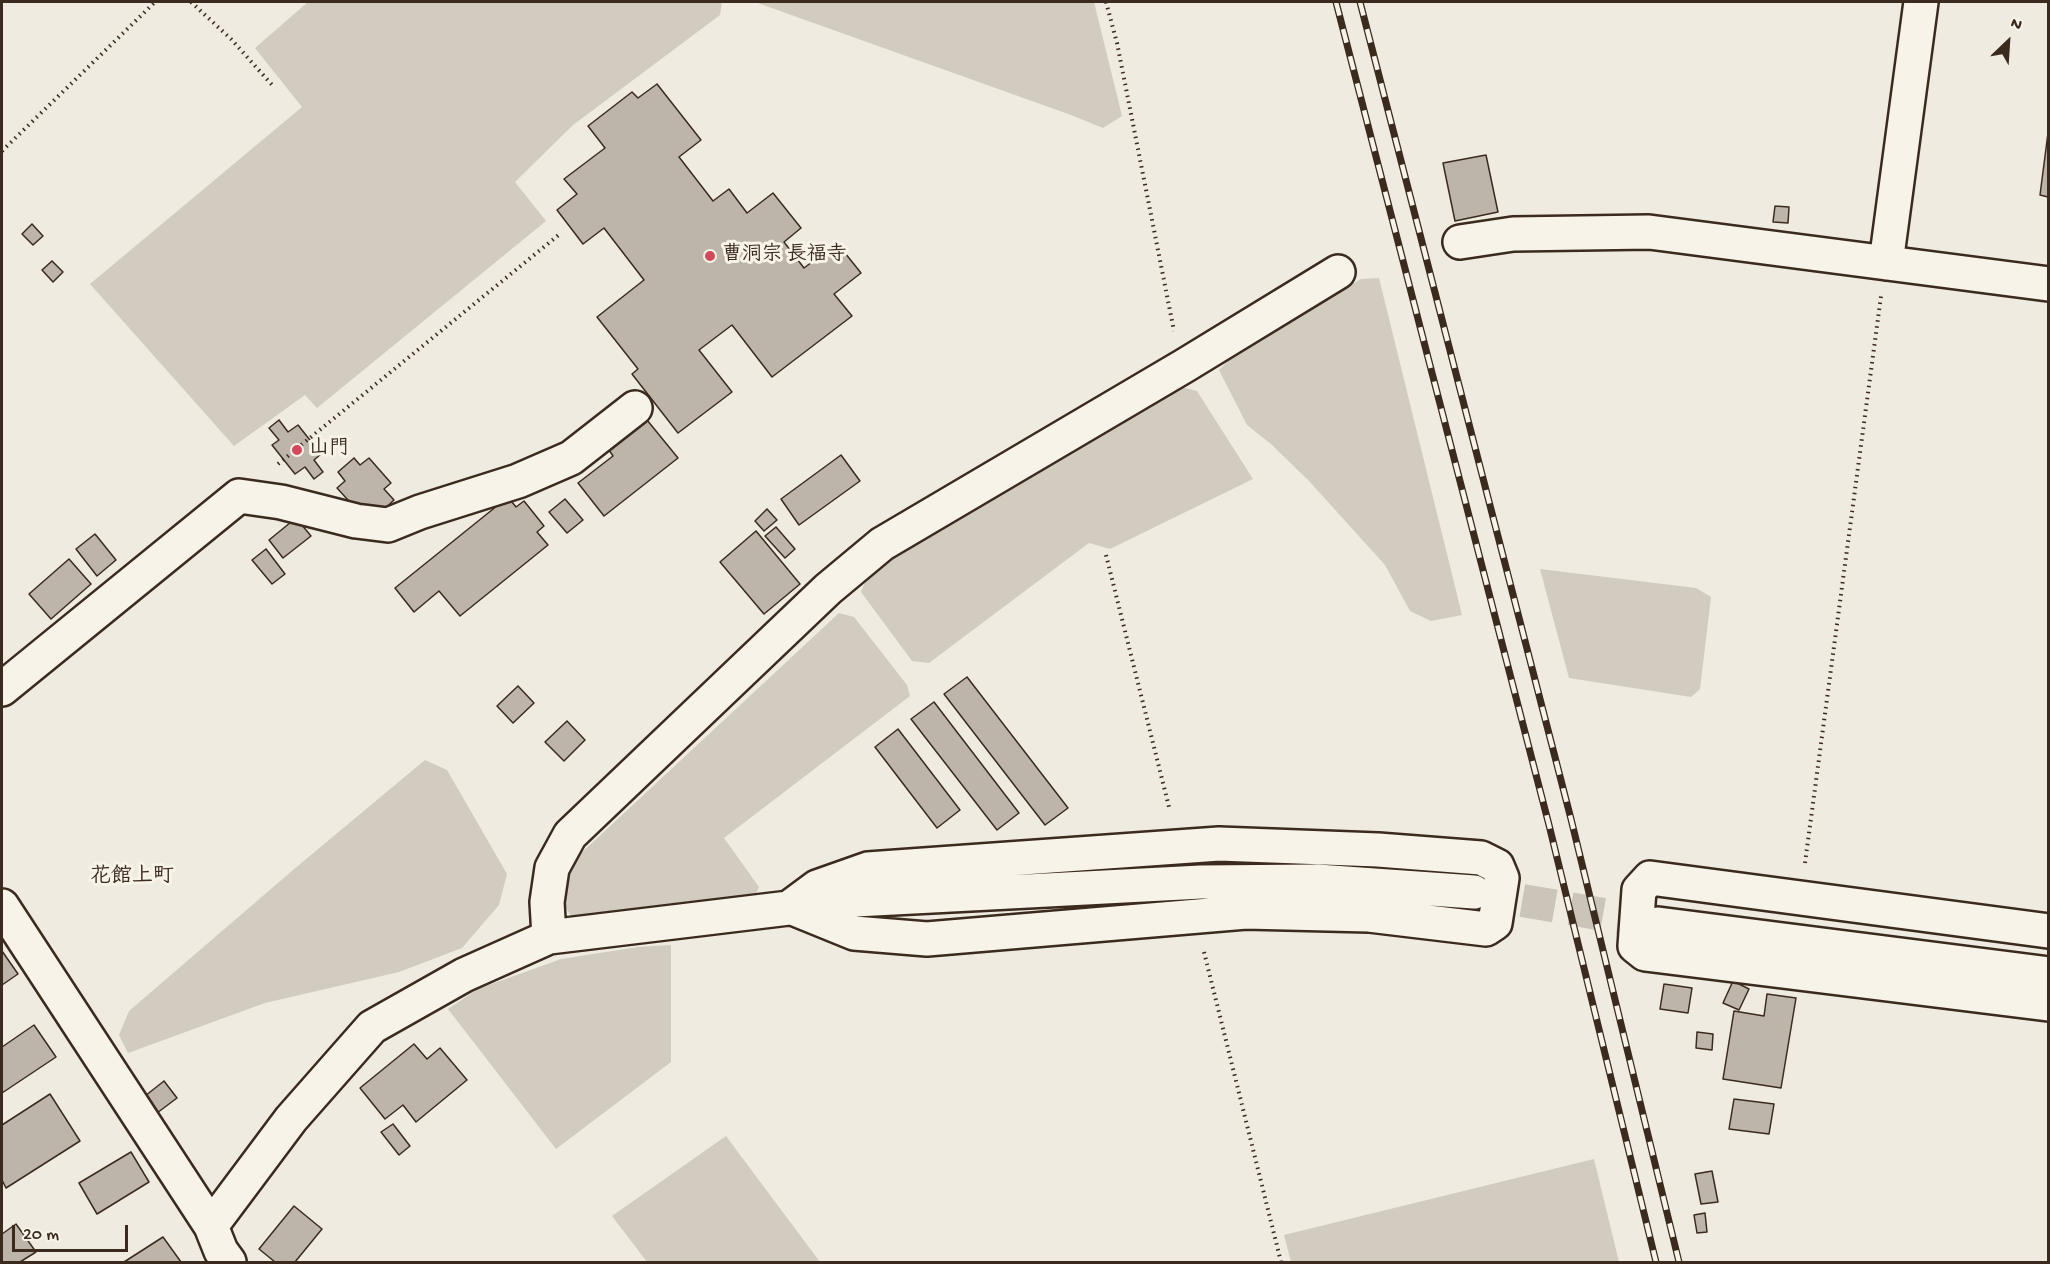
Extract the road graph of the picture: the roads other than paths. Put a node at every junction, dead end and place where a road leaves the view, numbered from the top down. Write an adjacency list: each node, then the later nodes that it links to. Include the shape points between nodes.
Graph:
1 (1922, 2): 3 (street)
2 (1460, 242): 3 (street, via 1513,234 1649,232)
3 (1886, 263): 5 (street)
4 (1338, 272): 13 (street, via 882,544 828,589 570,835 552,868 547,902)
5 (2049, 284)
6 (635, 408): 7 (street, via 571,458 518,481 388,525 239,496)
7 (2, 689)
8 (1474, 892): 10 (street, via 1317,881 1201,882 855,900)
9 (2, 906): 16 (street)
10 (790, 908): 10 (street, via 817,887 868,869 1219,844 1481,858 1497,867 1502,878 1495,923 1486,929 1369,915 1246,912 927,939 854,933); 13 (street)
11 (1658, 924): 14 (street)
12 (2049, 932): 15 (street, via 1650,878 1639,890 1635,946 1645,954)
13 (549, 937): 16 (street, via 464,975 372,1027 291,1119)
14 (2049, 974)
15 (2049, 1004)
16 (219, 1251)

